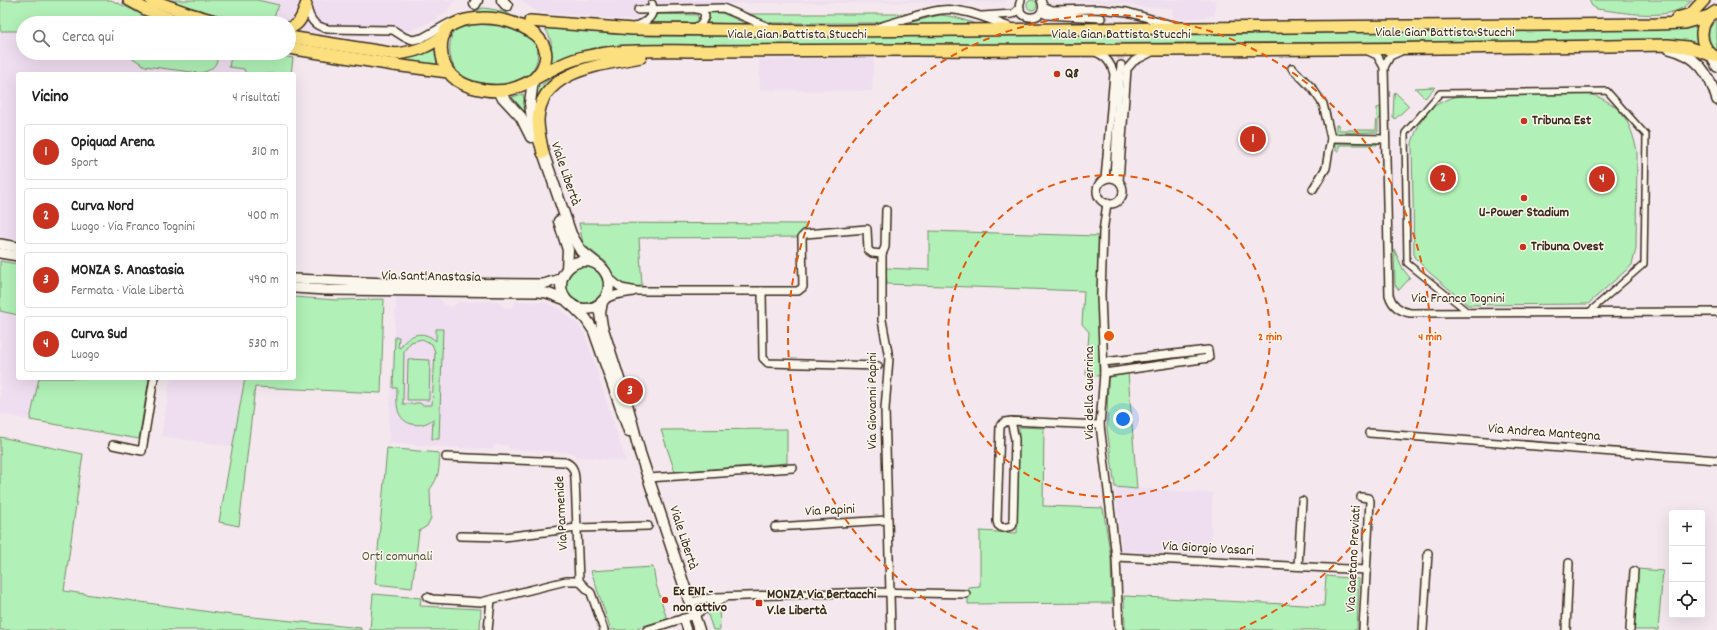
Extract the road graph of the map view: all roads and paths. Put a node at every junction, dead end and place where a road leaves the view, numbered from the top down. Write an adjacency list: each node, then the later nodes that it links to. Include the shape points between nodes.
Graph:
1 (128, 0): 16 (main road)
2 (151, 0): 17 (main road)
3 (1021, 0): 11 (street)
4 (1704, 0): 23 (main road, via 1691,14)
5 (306, 2): 20 (street, via 308,15 313,24 328,29 393,30 413,40 422,38); 22 (main road, via 303,17)
6 (476, 2): 7 (main road, Viale Gian Battista Stucchi); 20 (main road, Viale Gian Battista Stucchi)
7 (505, 3): 21 (main road, Viale Gian Battista Stucchi)
8 (668, 4): 12 (street)
9 (1041, 6): 11 (street, via 1035,17 1027,17); 19 (street, via 1047,15); 25 (street, via 1052,10 1100,9 1127,12)
10 (653, 7): 12 (street); 14 (street); 24 (street, via 648,21)
11 (1020, 8): 18 (street, via 1013,14)
12 (677, 9): 13 (street)
13 (696, 9): 26 (street, via 703,12 704,20); 27 (street, via 724,8)
14 (638, 10)
15 (1714, 11): 23 (main road, Viale Gian Battista Stucchi, via 1684,23); 39 (main road, Viale Gian Battista Stucchi, via 1704,24 1702,36 1703,44)
16 (162, 16)
17 (197, 16)
18 (980, 16): 28 (street); 29 (street, via 941,10)
19 (1101, 18)
20 (452, 21): 30 (main road, Viale Gian Battista Stucchi)
21 (530, 21): 24 (main road, Viale Gian Battista Stucchi); 46 (main road, Viale Gian Battista Stucchi, via 541,35 546,54 542,68)
22 (296, 23)
23 (1656, 24): 25 (main road, Viale Gian Battista Stucchi)
24 (625, 28): 26 (main road, Viale Gian Battista Stucchi)
25 (1182, 28): 28 (main road, Viale Gian Battista Stucchi)
26 (690, 30): 27 (main road, Viale Gian Battista Stucchi)
27 (776, 30): 29 (main road, Viale Gian Battista Stucchi)
28 (1017, 30): 29 (main road, Viale Gian Battista Stucchi)
29 (866, 31)
30 (444, 35): 40 (main road, Viale Gian Battista Stucchi, via 425,48); 45 (main road, Viale Gian Battista Stucchi, via 441,54)
31 (296, 38): 40 (main road, Viale Gian Battista Stucchi)
32 (1654, 46): 34 (main road, Viale Gian Battista Stucchi); 39 (main road, Viale Gian Battista Stucchi, via 1687,47); 48 (street, via 1678,51 1694,59 1704,70)
33 (1362, 48): 34 (main road, Viale Gian Battista Stucchi); 37 (main road, Viale Gian Battista Stucchi); 42 (street, via 1377,55)
34 (1407, 48): 42 (street, via 1390,56)
35 (296, 49): 40 (main road, Viale Gian Battista Stucchi)
36 (1087, 50): 37 (main road, Viale Gian Battista Stucchi); 38 (main road, Viale Gian Battista Stucchi); 52 (street, via 1106,59 1112,65 1114,74)
37 (1160, 50): 53 (street, via 1141,56 1127,69)
38 (670, 51): 46 (main road, Viale Gian Battista Stucchi, via 591,55 564,64); 51 (main road, via 595,67 570,74 560,81 546,95 541,105 538,127)
39 (1713, 55): 43 (street)
40 (395, 59): 45 (main road, Viale Gian Battista Stucchi)
41 (1121, 65): 53 (street)
42 (1384, 67): 50 (street, Via Franco Tognini)
43 (1717, 67)
44 (1292, 68): 49 (street, via 1312,88 1323,104)
45 (448, 72): 47 (main road, Viale Gian Battista Stucchi, via 461,83)
46 (533, 80): 47 (main road, Viale Gian Battista Stucchi, via 520,87); 51 (main road, Viale Libertà, via 530,111)
47 (497, 91): 63 (main road, Viale Libertà, via 518,112 529,132 567,247)
48 (1717, 100)
49 (1331, 138): 50 (street); 54 (street, via 1326,168)
50 (1385, 139): 71 (street, Via Franco Tognini, via 1391,301 1398,309 1410,313)
51 (544, 153): 62 (main road, Viale Libertà, via 571,234 581,251)
52 (1104, 179): 53 (street); 55 (street, via 1098,185 1097,194)
53 (1117, 180): 55 (street, via 1123,188 1122,196 1116,202)
54 (1313, 189)
55 (1107, 203): 74 (street, Via della Guerrina, via 1103,232 1101,296)
56 (886, 210): 60 (street, Via Giovanni Papini, via 885,247)
57 (0, 244): 58 (street)
58 (16, 247)
59 (0, 253): 61 (street)
60 (882, 254): 68 (street, via 868,250 867,229 805,234 802,237 803,288 798,292); 89 (street, Via Giovanni Papini, via 882,320 889,358 885,409)
61 (16, 256)
62 (600, 266): 63 (main road, via 591,261 582,261 574,263); 64 (main road)
63 (565, 272): 65 (street, Via Sant'Anastasia, via 554,282 543,284 387,283); 70 (main road, via 562,288)
64 (608, 277): 67 (street, via 621,288); 69 (main road, via 609,288)
65 (296, 279)
66 (296, 288): 70 (street, Via Sant'Anastasia, via 538,292)
67 (637, 291): 68 (street); 69 (street, via 614,294)
68 (762, 291): 75 (street, via 762,348 763,358 768,363)
69 (603, 301): 70 (main road, via 587,309 578,308); 82 (main road, Viale Libertà, via 600,310 601,321 628,404)
70 (568, 302): 82 (main road, Viale Libertà, via 586,319 594,331 626,423)
71 (1468, 312): 72 (street, Via Franco Tognini); 72 (street, via 1407,263 1405,133 1440,93 1607,91 1646,135 1644,264)
72 (1589, 312): 73 (street, Via Franco Tognini)
73 (1717, 312)
74 (1104, 362): 76 (street, Via della Guerrina); 76 (street, via 1208,350 1209,358)
75 (878, 366)
76 (1104, 373): 79 (street, Via della Guerrina)
77 (154, 380): 81 (street, via 142,451)
78 (1010, 421): 78 (street, via 1000,426 999,433 997,521 998,526 1002,528 1013,524 1015,439); 79 (street)
79 (1100, 425): 95 (street, Via della Guerrina)
80 (1369, 433): 84 (street, Via Andrea Mantegna)
81 (113, 446)
82 (640, 453): 86 (main road, Viale Libertà)
83 (446, 457): 92 (street, Via Parmenide, via 570,464 574,469 575,478)
84 (1717, 460)
85 (793, 468): 86 (street)
86 (648, 478): 106 (main road, Viale Libertà)
87 (1361, 497): 98 (street, Via Gaetano Previati, via 1370,501)
88 (1302, 501): 97 (street)
89 (887, 520): 91 (street, Via Papini); 101 (street, Via Giovanni Papini)
90 (648, 526): 92 (street)
91 (775, 527)
92 (577, 528): 93 (street, via 504,537); 100 (street, Via Parmenide)
93 (460, 536)
94 (1428, 553): 117 (street)
95 (1116, 557): 97 (street, Via Giorgio Vasari); 115 (street, Via della Guerrina)
96 (1569, 563): 118 (street)
97 (1298, 566): 98 (street, Via Giorgio Vasari)
98 (1367, 570): 116 (street, Via Gaetano Previati)
99 (1634, 571): 119 (street)
100 (579, 581): 105 (street, via 566,581); 110 (street, via 591,593)
101 (889, 593): 102 (street); 104 (street); 114 (street, Via Giovanni Papini)
102 (966, 594)
103 (427, 597): 105 (street, via 481,602)
104 (724, 598): 106 (street); 107 (street)
105 (491, 600): 109 (street)
106 (690, 602): 107 (main road, Viale Libertà)
107 (694, 615): 108 (street); 113 (main road, Viale Libertà)
108 (683, 618): 111 (street); 112 (street)
109 (488, 630)
110 (604, 630)
111 (647, 630)
112 (687, 630)
113 (699, 630)
114 (891, 630)
115 (1119, 630)
116 (1363, 630)
117 (1423, 630)
118 (1566, 630)
119 (1630, 630)

